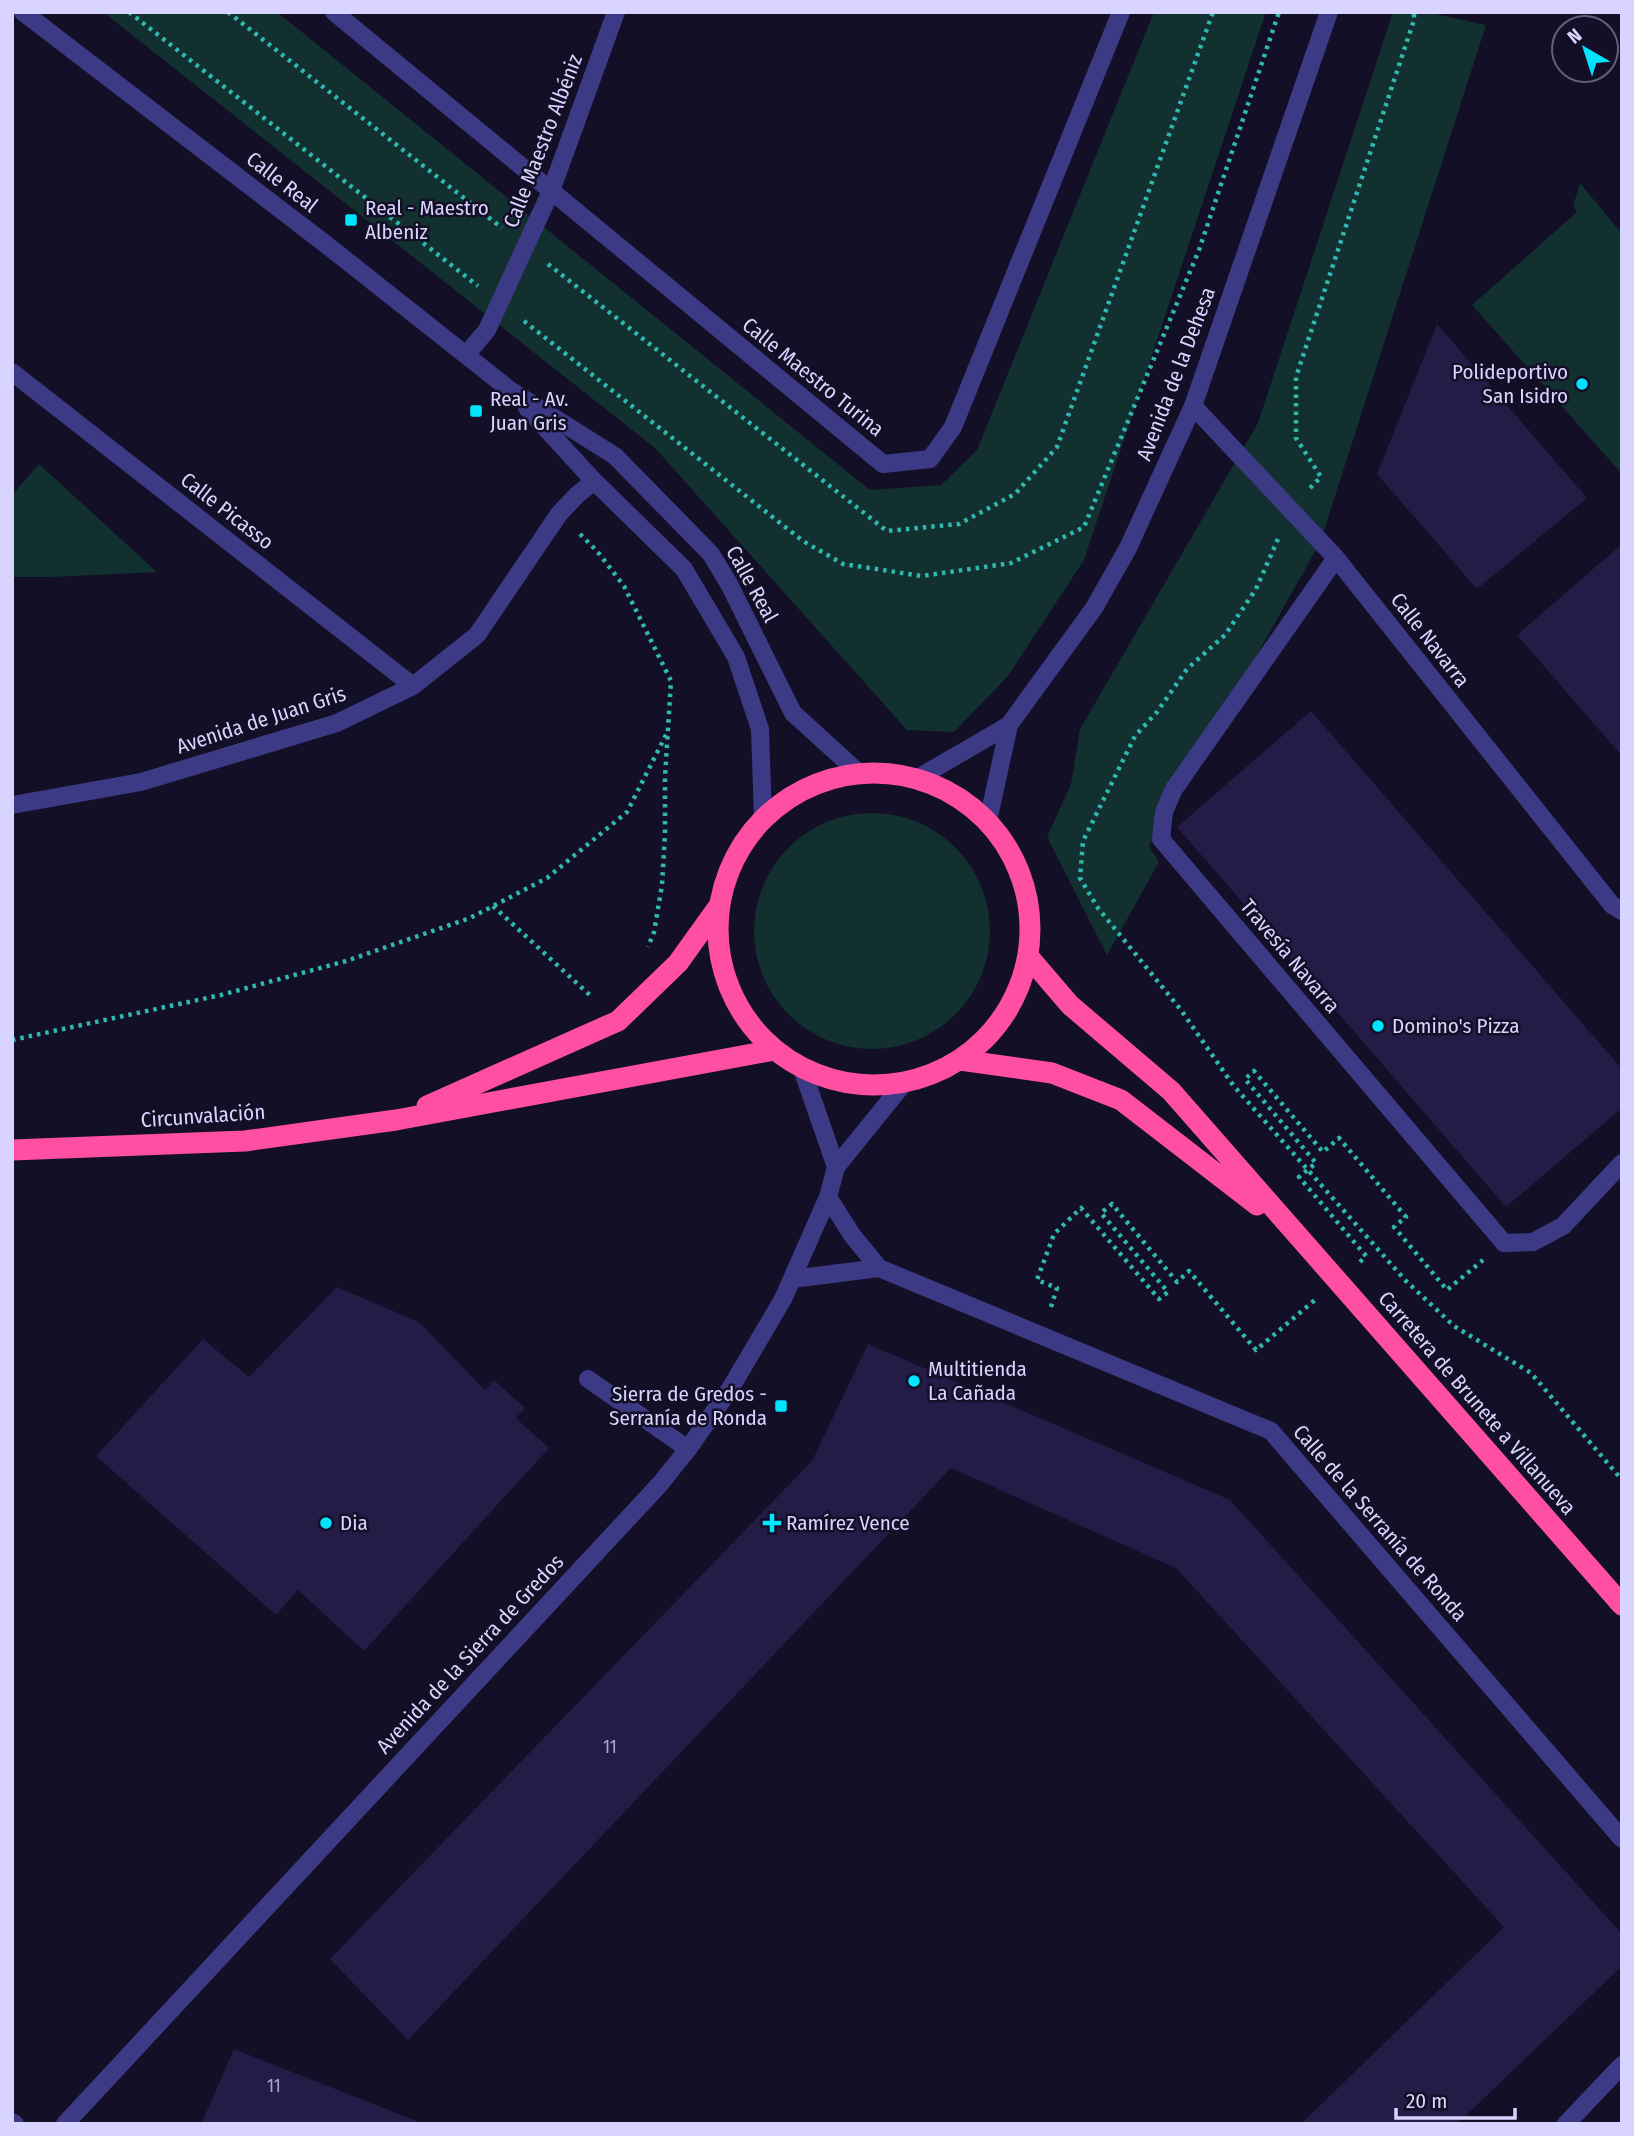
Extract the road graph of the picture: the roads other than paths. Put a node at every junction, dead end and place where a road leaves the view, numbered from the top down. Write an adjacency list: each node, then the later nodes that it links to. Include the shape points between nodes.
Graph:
1 (23, 12): 7 (street, Calle Real)
2 (334, 12): 6 (street, Calle Maestro Turina)
3 (616, 12): 6 (street, Calle Maestro Albéniz)
4 (1121, 12): 6 (street, Calle Maestro Turina, via 953,427 930,459 883,464)
5 (1329, 12): 10 (street, Avenida de la Dehesa)
6 (551, 191): 7 (street, Calle Maestro Albéniz, via 487,330)
7 (466, 355): 9 (street, Calle Real)
8 (16, 382): 13 (street, Calle Picasso)
9 (510, 390): 11 (street, Calle Real); 15 (street, Calle Real, via 615,456 711,554 793,713)
10 (1193, 406): 12 (street, Calle Navarra); 14 (street, Avenida de la Dehesa, via 1128,548 1094,608)
11 (594, 481): 13 (street, Avenida de Juan Gris, via 559,513 477,635); 18 (street, Calle Real, via 684,569 736,657 760,729)
12 (1336, 558): 21 (street, Calle Navarra, via 1612,905); 29 (street, Travesía Navarra, via 1174,789 1164,812 1161,839 1503,1243 1533,1242 1563,1226)
13 (413, 686): 17 (street, Avenida de Juan Gris, via 337,723 154,778)
14 (1009, 725): 16 (street, Avenida de la Dehesa); 19 (street, Avenida de la Dehesa)
15 (859, 773): 16 (highway); 18 (highway, via 807,787)
16 (918, 778): 19 (highway, via 956,795)
17 (12, 805)
18 (763, 818): 20 (highway, via 742,844 727,874)
19 (988, 821): 22 (highway, via 1016,861 1029,907)
20 (719, 906): 23 (highway, via 718,946 727,985 746,1020); 27 (highway, via 678,963 618,1021)
21 (1622, 911)
22 (1028, 956): 24 (highway, via 1005,1015); 32 (highway, Carretera de Brunete a Villanueva, via 1070,1004 1171,1091)
23 (774, 1050): 25 (highway); 27 (highway)
24 (960, 1060): 26 (highway); 32 (highway, Carretera de Brunete a Villanueva, via 1052,1073 1121,1100)
25 (802, 1069): 26 (highway, via 852,1084); 30 (street)
26 (904, 1083): 30 (street, Avenida de la Sierra de Gredos)
27 (396, 1120): 28 (highway, Circunvalación, via 245,1141)
28 (12, 1150)
29 (1622, 1163)
30 (835, 1167): 31 (street, Avenida de la Sierra de Gredos)
31 (828, 1197): 33 (street, Calle de la Serranía de Ronda); 34 (street, Avenida de la Sierra de Gredos)
32 (1295, 1234): 37 (highway, Carretera de Brunete a Villanueva)
33 (879, 1268): 34 (street, Calle de la Serranía de Ronda); 38 (street, Calle de la Serranía de Ronda, via 1270,1432)
34 (792, 1279): 36 (street, Avenida de la Sierra de Gredos, via 730,1389)
35 (588, 1379): 36 (street)
36 (688, 1449): 40 (street, Avenida de la Sierra de Gredos)
37 (1622, 1605)
38 (1622, 1839)
39 (1622, 2065): 41 (street)
40 (65, 2124)
41 (1566, 2124)

